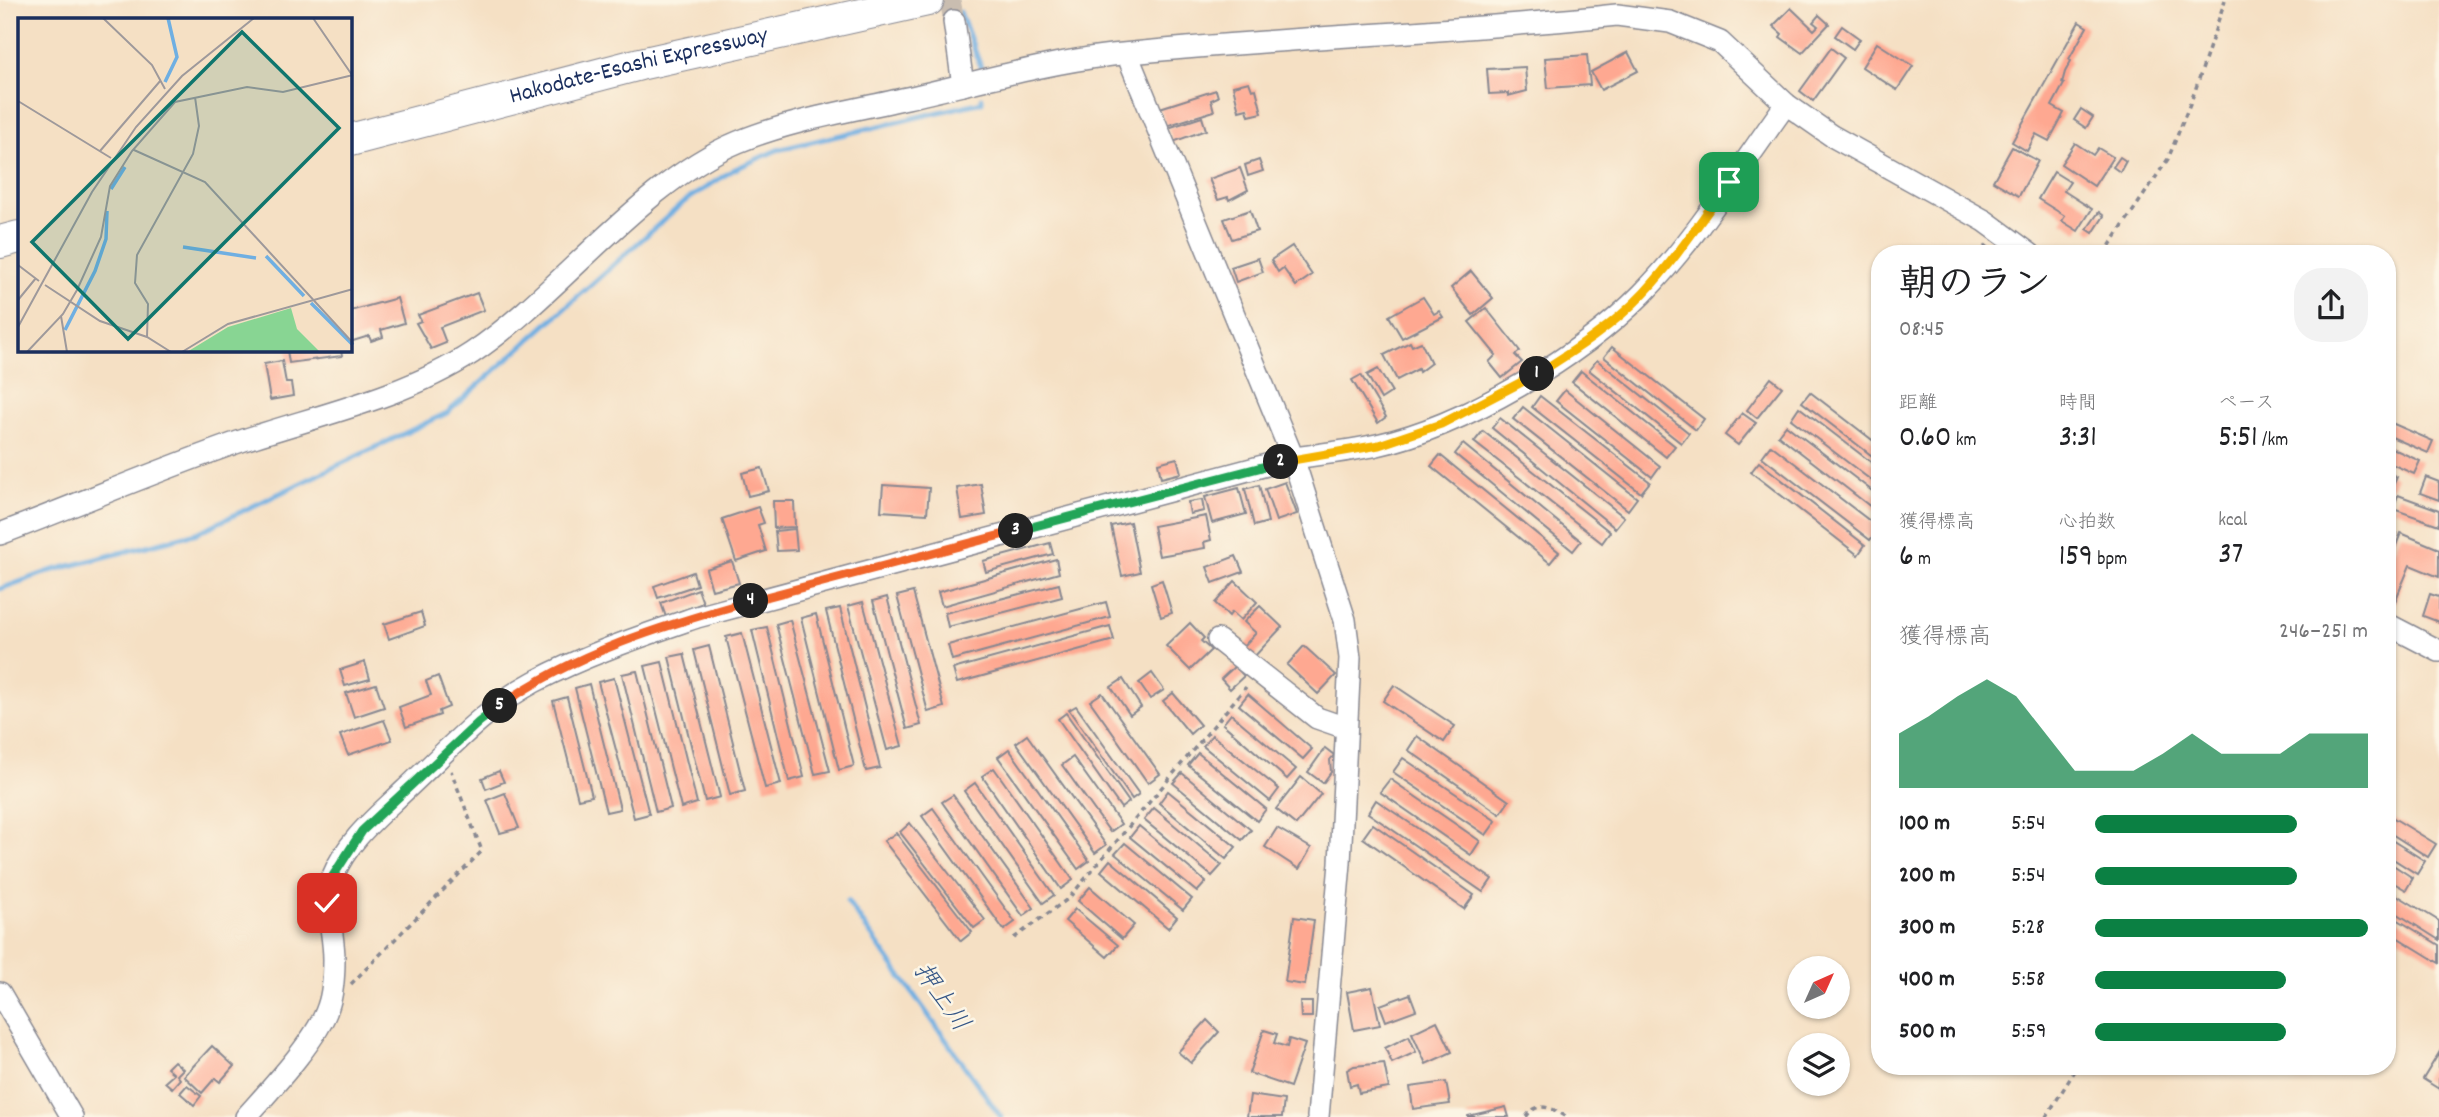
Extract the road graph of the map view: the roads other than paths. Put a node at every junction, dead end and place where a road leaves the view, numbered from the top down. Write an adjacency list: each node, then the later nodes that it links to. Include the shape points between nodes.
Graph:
1 (928, 0): 7 (highway, Hakodate-Esashi Expressway, via 640,64)
2 (1630, 8): 4 (street); 6 (street, via 1720,42)
3 (954, 21): 5 (street)
4 (1127, 54): 5 (street); 11 (street)
5 (963, 85): 12 (street, via 739,141 661,191 505,328 437,372 162,470)
6 (1786, 104): 10 (street, via 1871,160 1985,221); 11 (street, via 1672,261 1642,294 1580,347 1515,388 1441,424 1379,445)
7 (352, 139)
8 (18, 237): 9 (highway)
9 (0, 242)
10 (2018, 245)
11 (1293, 458): 16 (street, via 1345,620 1350,658); 19 (street, via 697,617 533,682 479,722 362,831 333,876 327,903 334,962 328,1008 276,1083)
12 (0, 534)
13 (2396, 629): 15 (street)
14 (1218, 640): 16 (street, via 1317,718)
15 (2439, 651)
16 (1346, 728): 20 (street, via 1340,863)
17 (0, 993): 18 (street)
18 (72, 1117)
19 (246, 1117)
20 (1318, 1117)

